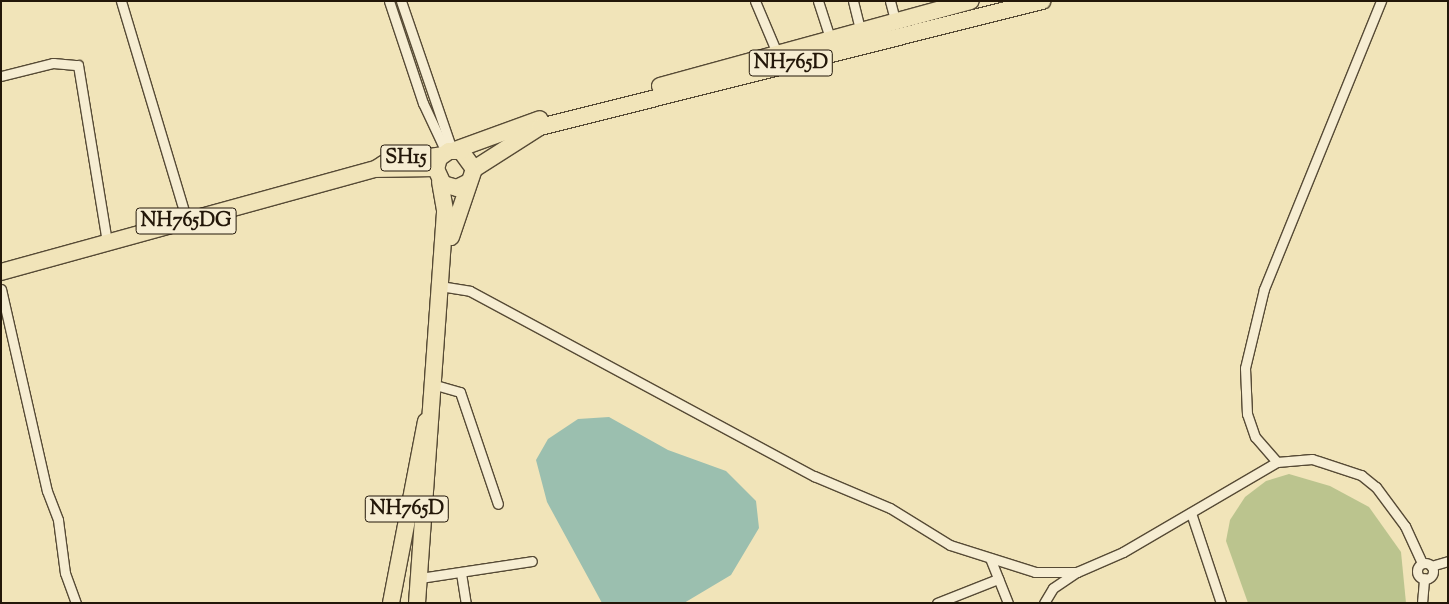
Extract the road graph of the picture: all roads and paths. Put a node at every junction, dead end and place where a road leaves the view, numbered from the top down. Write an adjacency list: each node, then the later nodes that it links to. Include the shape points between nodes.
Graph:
1 (122, 1): 20 (street)
2 (389, 1): 16 (street, via 423,103)
3 (401, 1): 16 (street)
4 (755, 1): 14 (street)
5 (818, 1): 13 (street)
6 (852, 1): 12 (street)
7 (890, 1): 11 (street)
8 (971, 1): 11 (highway, NH765D)
9 (1042, 1): 18 (highway, NH765D, via 540,127)
10 (1381, 1): 27 (street, via 1264,289 1246,368 1247,414 1255,437)
11 (895, 20): 12 (highway, NH765D)
12 (860, 30): 13 (highway, NH765D)
13 (830, 38): 14 (highway, NH765D)
14 (777, 53): 16 (highway, NH765D, via 535,120)
15 (1, 76): 21 (street, via 54,63 78,65)
16 (449, 152): 17 (main road, SH15, via 383,163); 18 (highway, via 470,158); 19 (highway)
17 (372, 170): 19 (main road); 20 (highway, NH765DG)
18 (471, 175): 19 (highway, NH765D, via 457,188); 23 (highway, NH765D)
19 (438, 176): 23 (highway, NH765D, via 445,210)
20 (187, 221): 21 (highway, NH765DG)
21 (107, 243): 22 (highway, NH765DG)
22 (1, 272)
23 (440, 280): 25 (highway, NH765D); 30 (street, via 470,292 814,476 890,508 950,545)
24 (1, 289): 38 (street, via 47,491 58,520 65,573)
25 (432, 384): 26 (highway, NH765D); 28 (street, via 460,392)
26 (429, 416): 36 (highway, NH765D, via 432,431); 39 (highway, NH765D, via 421,435)
27 (1277, 462): 29 (street); 33 (street, via 1312,458 1361,474 1389,501)
28 (498, 504)
29 (1191, 513): 34 (street); 45 (street)
30 (990, 558): 34 (street, via 1035,572); 37 (street)
31 (532, 561): 35 (street)
32 (1448, 561): 33 (street)
33 (1427, 565): 46 (street, via 1417,571 1424,578)
34 (1077, 572): 44 (street, via 1053,588)
35 (461, 573): 36 (street); 41 (street)
36 (420, 578): 40 (highway, NH765D)
37 (998, 579): 42 (street); 43 (street)
38 (76, 603)
39 (391, 603)
40 (416, 603)
41 (466, 603)
42 (938, 603)
43 (1008, 603)
44 (1044, 603)
45 (1221, 603)
46 (1422, 603)

